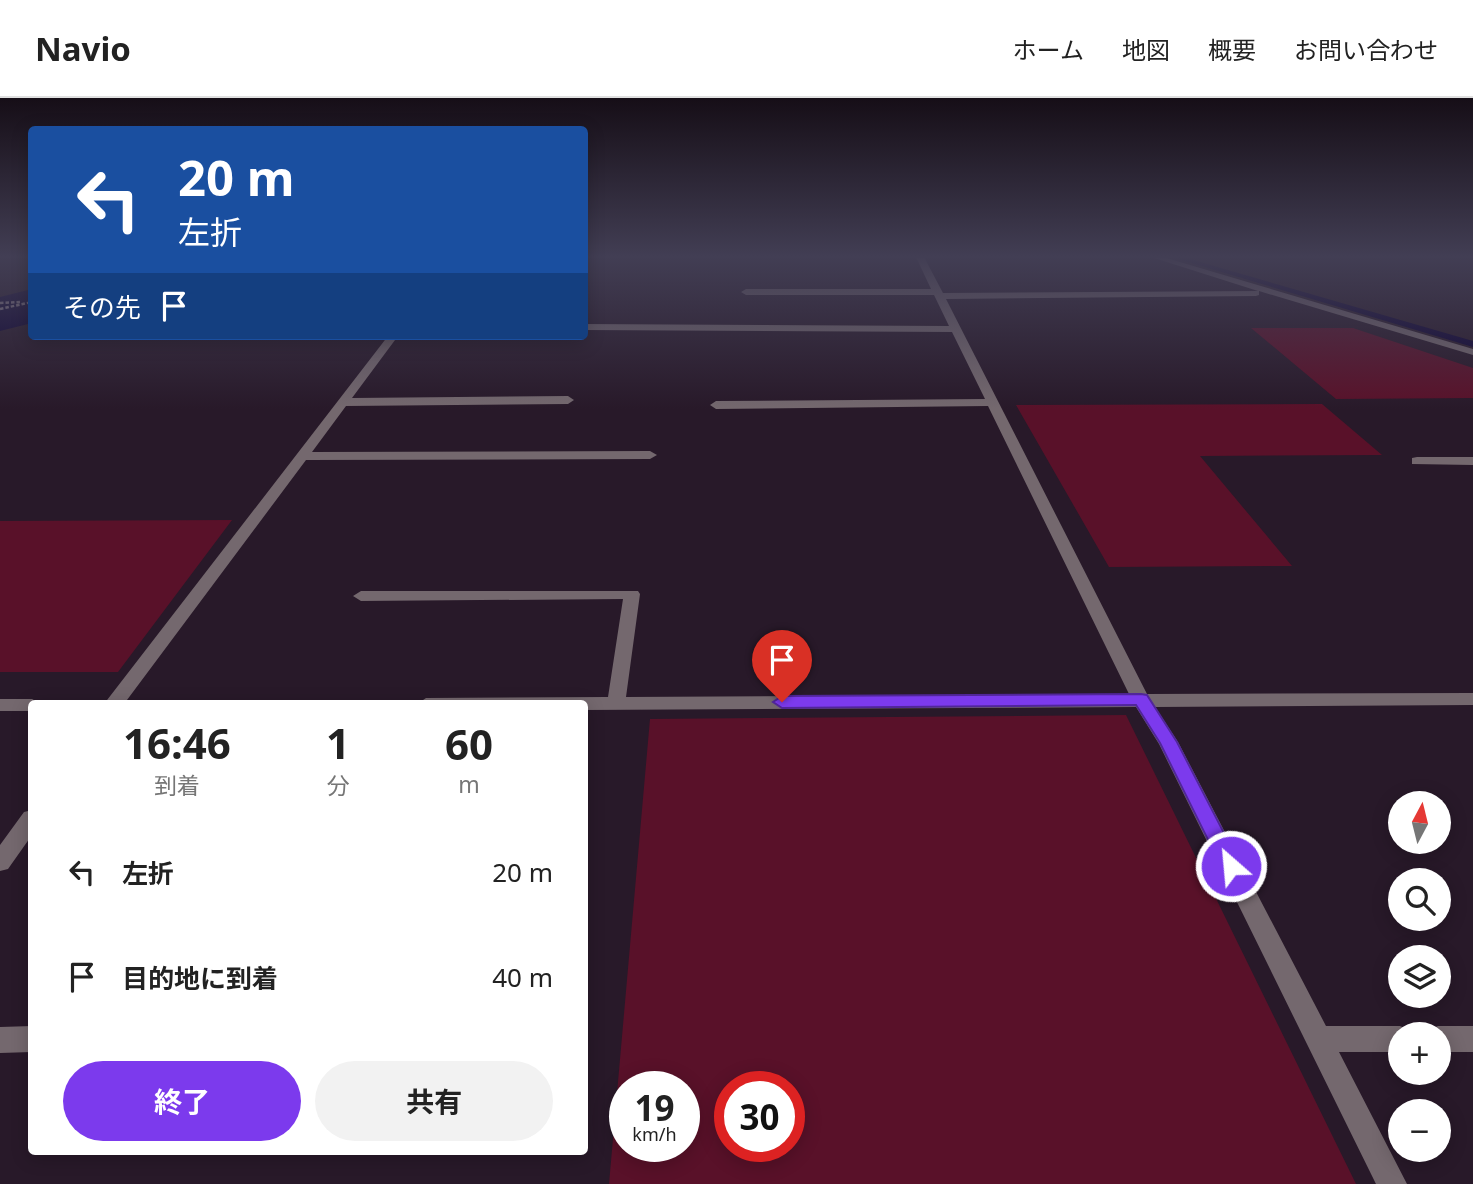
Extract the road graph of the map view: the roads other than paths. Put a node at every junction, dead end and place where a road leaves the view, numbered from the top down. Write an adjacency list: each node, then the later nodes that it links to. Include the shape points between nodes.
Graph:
1 (947, 308): 4 (street)
2 (1321, 308): 6 (street)
3 (588, 327): 4 (street)
4 (957, 329): 9 (street)
5 (390, 340): 8 (street)
6 (1473, 352)
7 (568, 400): 8 (street)
8 (344, 402): 12 (street)
9 (994, 402): 10 (street); 16 (street)
10 (716, 405)
11 (650, 454): 12 (street)
12 (304, 456): 18 (street)
13 (1417, 461): 14 (street)
14 (1473, 461)
15 (361, 596): 20 (street, via 632,594)
16 (1141, 699): 17 (street); 20 (street); 30 (street, via 1168,742)
17 (1473, 699)
18 (116, 700)
19 (588, 703): 20 (street)
20 (616, 703)
21 (0, 705): 22 (street)
22 (28, 705)
23 (28, 824): 24 (street)
24 (0, 863)
25 (28, 1039): 29 (street)
26 (1388, 1039): 30 (street)
27 (1451, 1039): 28 (street)
28 (1473, 1039)
29 (0, 1040)
30 (1319, 1040): 31 (street)
31 (1392, 1184)

